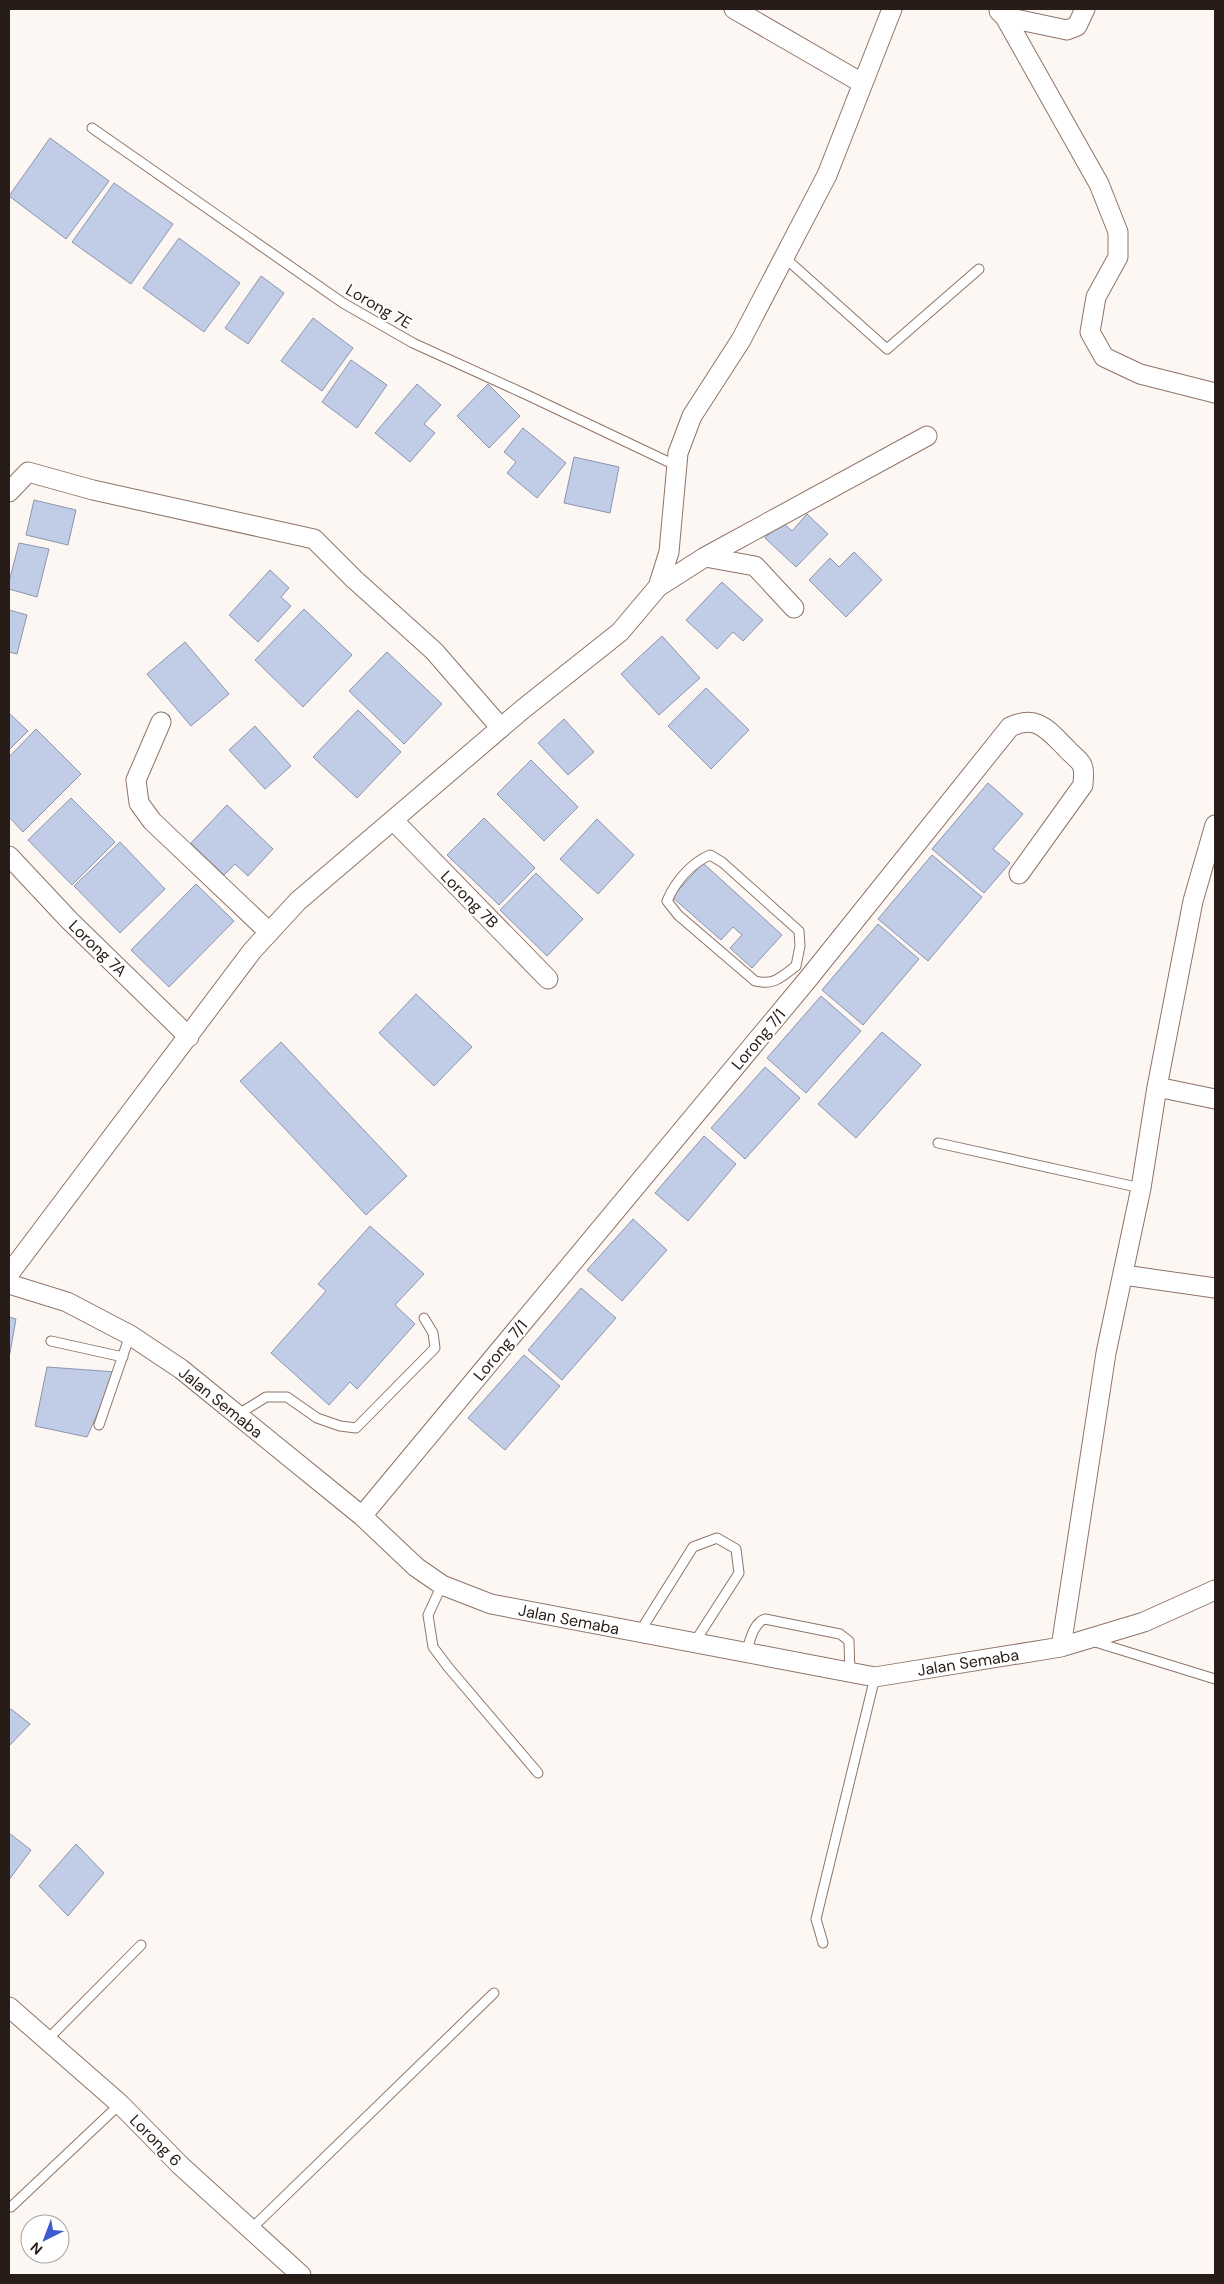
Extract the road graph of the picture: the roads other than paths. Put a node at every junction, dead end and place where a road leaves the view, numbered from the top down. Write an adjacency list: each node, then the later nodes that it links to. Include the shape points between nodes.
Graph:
1 (734, 9): 5 (street)
2 (892, 9): 5 (street)
3 (1085, 9): 4 (street, via 1077,26 1067,30)
4 (1000, 13): 9 (street, via 1099,184 1118,232 1118,257 1096,297 1090,332 1104,357 1140,374)
5 (862, 83): 7 (street, via 827,175)
6 (92, 128): 11 (lane, Lorong 7E, via 351,308 412,343)
7 (784, 257): 8 (lane, via 887,350); 11 (street, via 740,340 692,416 678,453)
8 (979, 269)
9 (1215, 393)
10 (927, 436): 13 (street)
11 (677, 466): 14 (street, via 669,552)
12 (9, 492): 17 (street, via 28,472 93,490 314,539 434,651)
13 (705, 557): 14 (street); 15 (street, via 755,566)
14 (658, 587): 17 (street, via 620,632)
15 (794, 608)
16 (162, 722): 22 (street, via 136,780 139,803 152,821)
17 (501, 728): 18 (street)
18 (393, 820): 22 (street, via 298,901); 24 (street, Lorong 7B)
19 (1215, 825): 26 (street, via 1194,902)
20 (9, 856): 25 (street, Lorong 7A, via 69,920)
21 (1020, 874): 23 (street, Lorong 7/1, via 1083,785 1084,776 1082,765 1046,729 1033,722 1022,721 1010,727)
22 (269, 932): 25 (street)
23 (802, 972): 23 (lane, via 799,931 722,862 710,855 697,861 672,890 667,902 678,915 755,981 766,984); 40 (street, Lorong 7/1)
24 (548, 978)
25 (189, 1037): 30 (street)
26 (1157, 1087): 27 (street); 29 (street)
27 (1215, 1099)
28 (938, 1142): 29 (lane)
29 (1141, 1188): 31 (street)
30 (9, 1274)
31 (1124, 1275): 33 (street); 46 (street, via 1106,1353)
32 (9, 1284): 35 (street, Jalan Semaba, via 67,1302)
33 (1215, 1288)
34 (424, 1318): 38 (lane, via 433,1333 435,1348 356,1428 317,1418 287,1397 266,1397)
35 (130, 1335): 37 (lane); 38 (street, Jalan Semaba, via 181,1369)
36 (51, 1341): 37 (lane)
37 (123, 1357): 39 (lane)
38 (236, 1415): 40 (street, Jalan Semaba)
39 (99, 1425)
40 (362, 1516): 41 (street, Jalan Semaba, via 416,1567)
41 (442, 1586): 43 (street, Jalan Semaba, via 491,1604); 51 (lane, via 428,1615 433,1647)
42 (1215, 1590): 44 (street, Jalan Semaba, via 1144,1622)
43 (638, 1633): 45 (street, Jalan Semaba); 45 (lane, via 693,1548 717,1538 736,1549 739,1573)
44 (1086, 1639): 46 (street, Jalan Semaba); 50 (lane)
45 (694, 1643): 47 (street, Jalan Semaba)
46 (1061, 1647): 49 (street, Jalan Semaba)
47 (746, 1652): 48 (street, Jalan Semaba); 48 (lane, via 756,1626 766,1618 840,1634 849,1641)
48 (850, 1674): 49 (street, Jalan Semaba)
49 (875, 1677): 52 (lane, via 816,1920)
50 (1215, 1678)
51 (538, 1773)
52 (824, 1943)
53 (141, 1945): 56 (lane)
54 (494, 1993): 59 (lane)
55 (9, 2007): 56 (street, Lorong 6)
56 (46, 2042): 57 (street, Lorong 6)
57 (120, 2104): 58 (lane); 59 (street, Lorong 6)
58 (12, 2207)
59 (250, 2230): 60 (street, Lorong 6)
60 (301, 2275)

